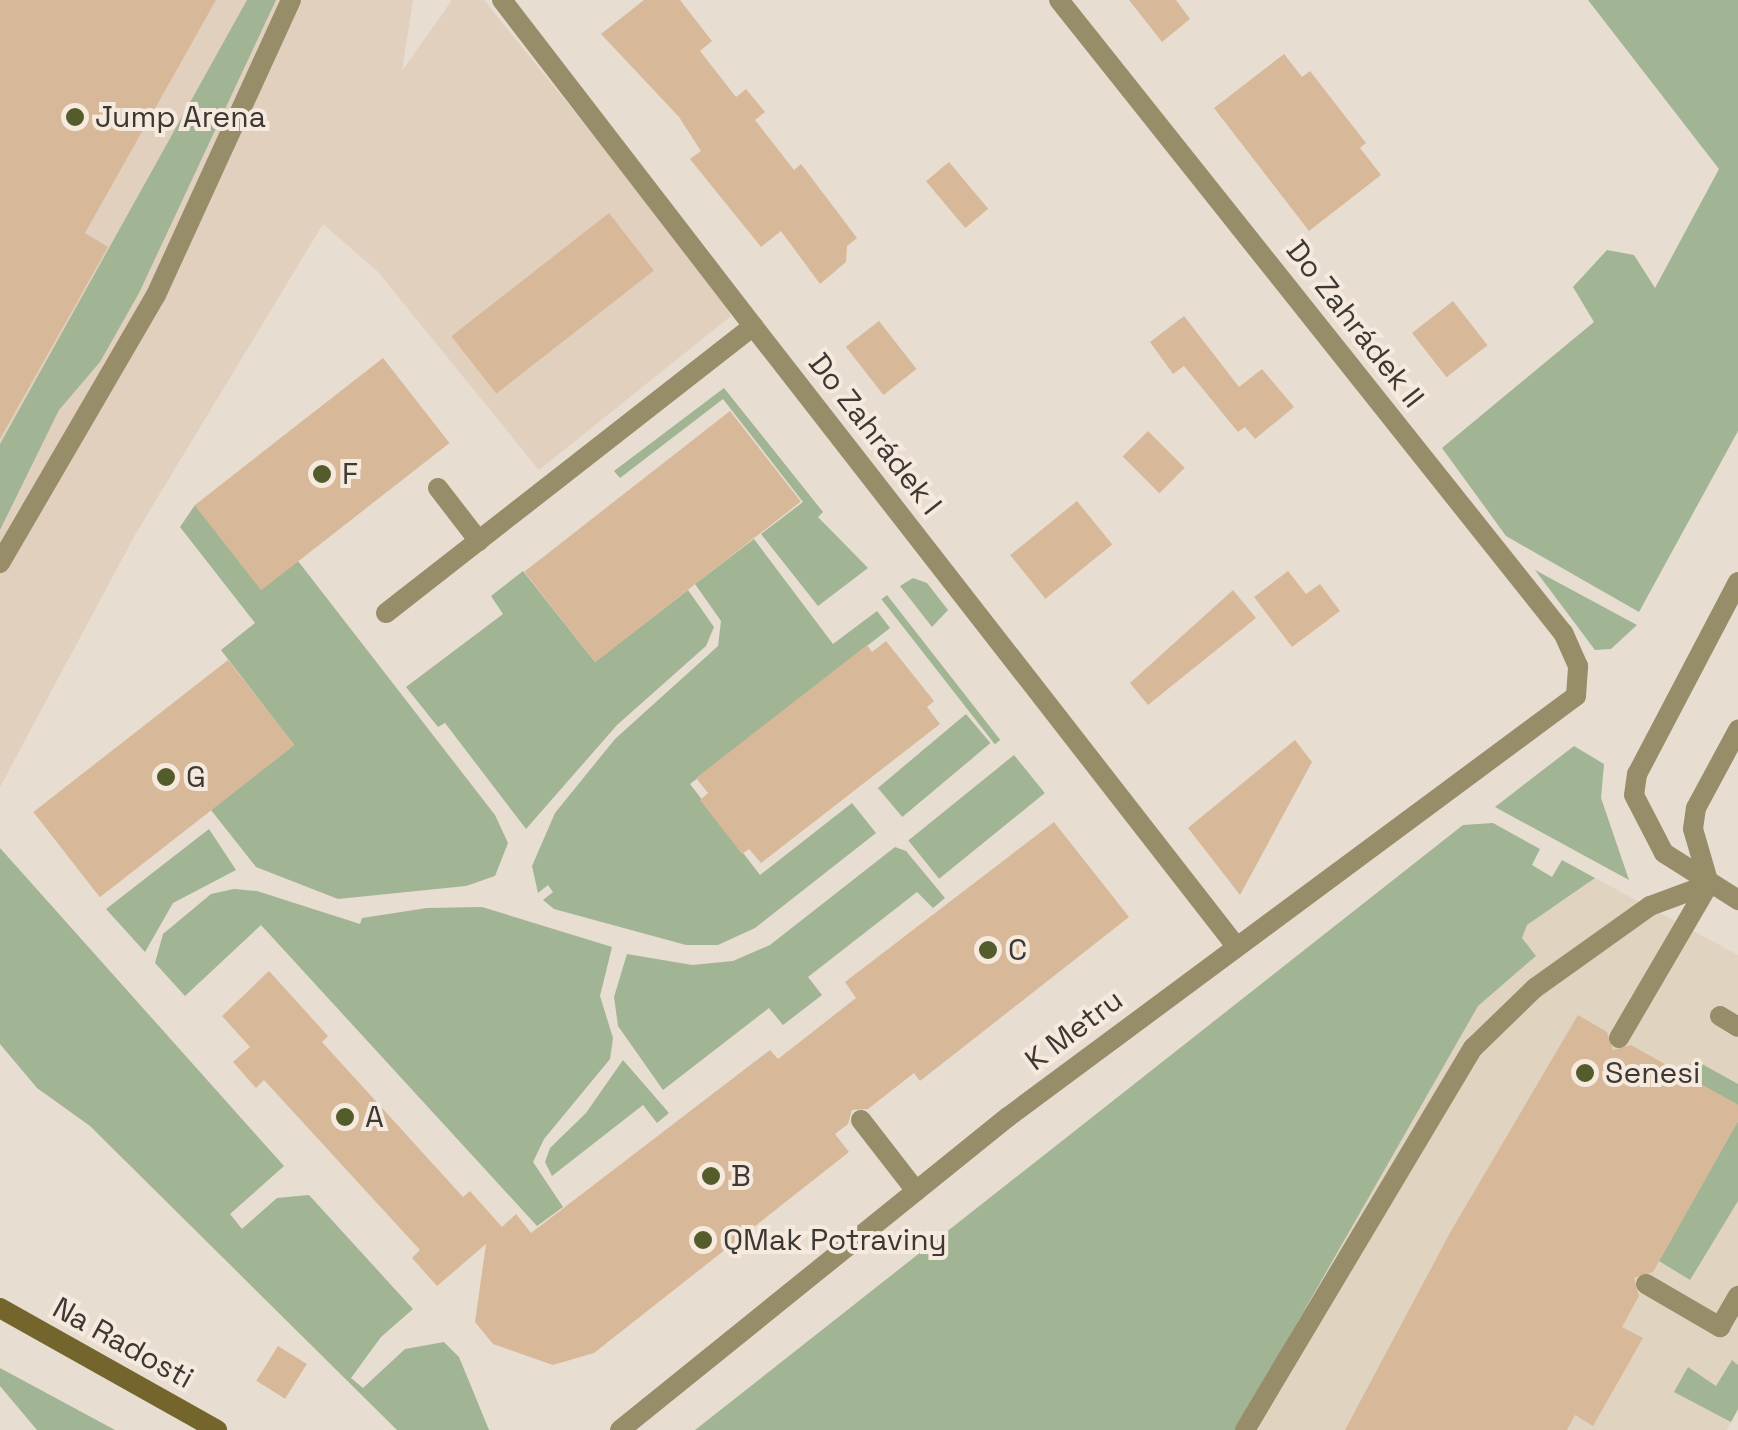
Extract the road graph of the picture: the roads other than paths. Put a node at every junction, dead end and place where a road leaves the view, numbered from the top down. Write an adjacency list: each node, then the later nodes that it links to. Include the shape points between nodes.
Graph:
1 (291, 0): 7 (street, via 156,295)
2 (502, 0): 4 (street, Do Zahrádek I)
3 (1059, 0): 10 (street, Do Zahrádek II, via 1564,633 1578,666)
4 (753, 326): 6 (street); 14 (street, Do Zahrádek I)
5 (438, 488): 6 (street)
6 (478, 541): 9 (street)
7 (0, 562)
8 (1738, 582): 12 (street, via 1634,783 1654,841)
9 (386, 613)
10 (1576, 696): 14 (street, K Metru)
11 (1738, 730): 12 (street, via 1696,808 1693,830)
12 (1709, 884): 13 (street); 15 (street); 23 (street, via 1650,906 1535,988 1473,1048)
13 (1738, 900)
14 (1236, 946): 17 (street, K Metru)
15 (1619, 1038)
16 (861, 1120): 17 (street)
17 (916, 1191): 22 (street, K Metru)
18 (1646, 1284): 19 (street, via 1720,1327)
19 (1738, 1296)
20 (0, 1308): 21 (main road, Na Radosti)
21 (217, 1430)
22 (620, 1430)
23 (1245, 1430)

